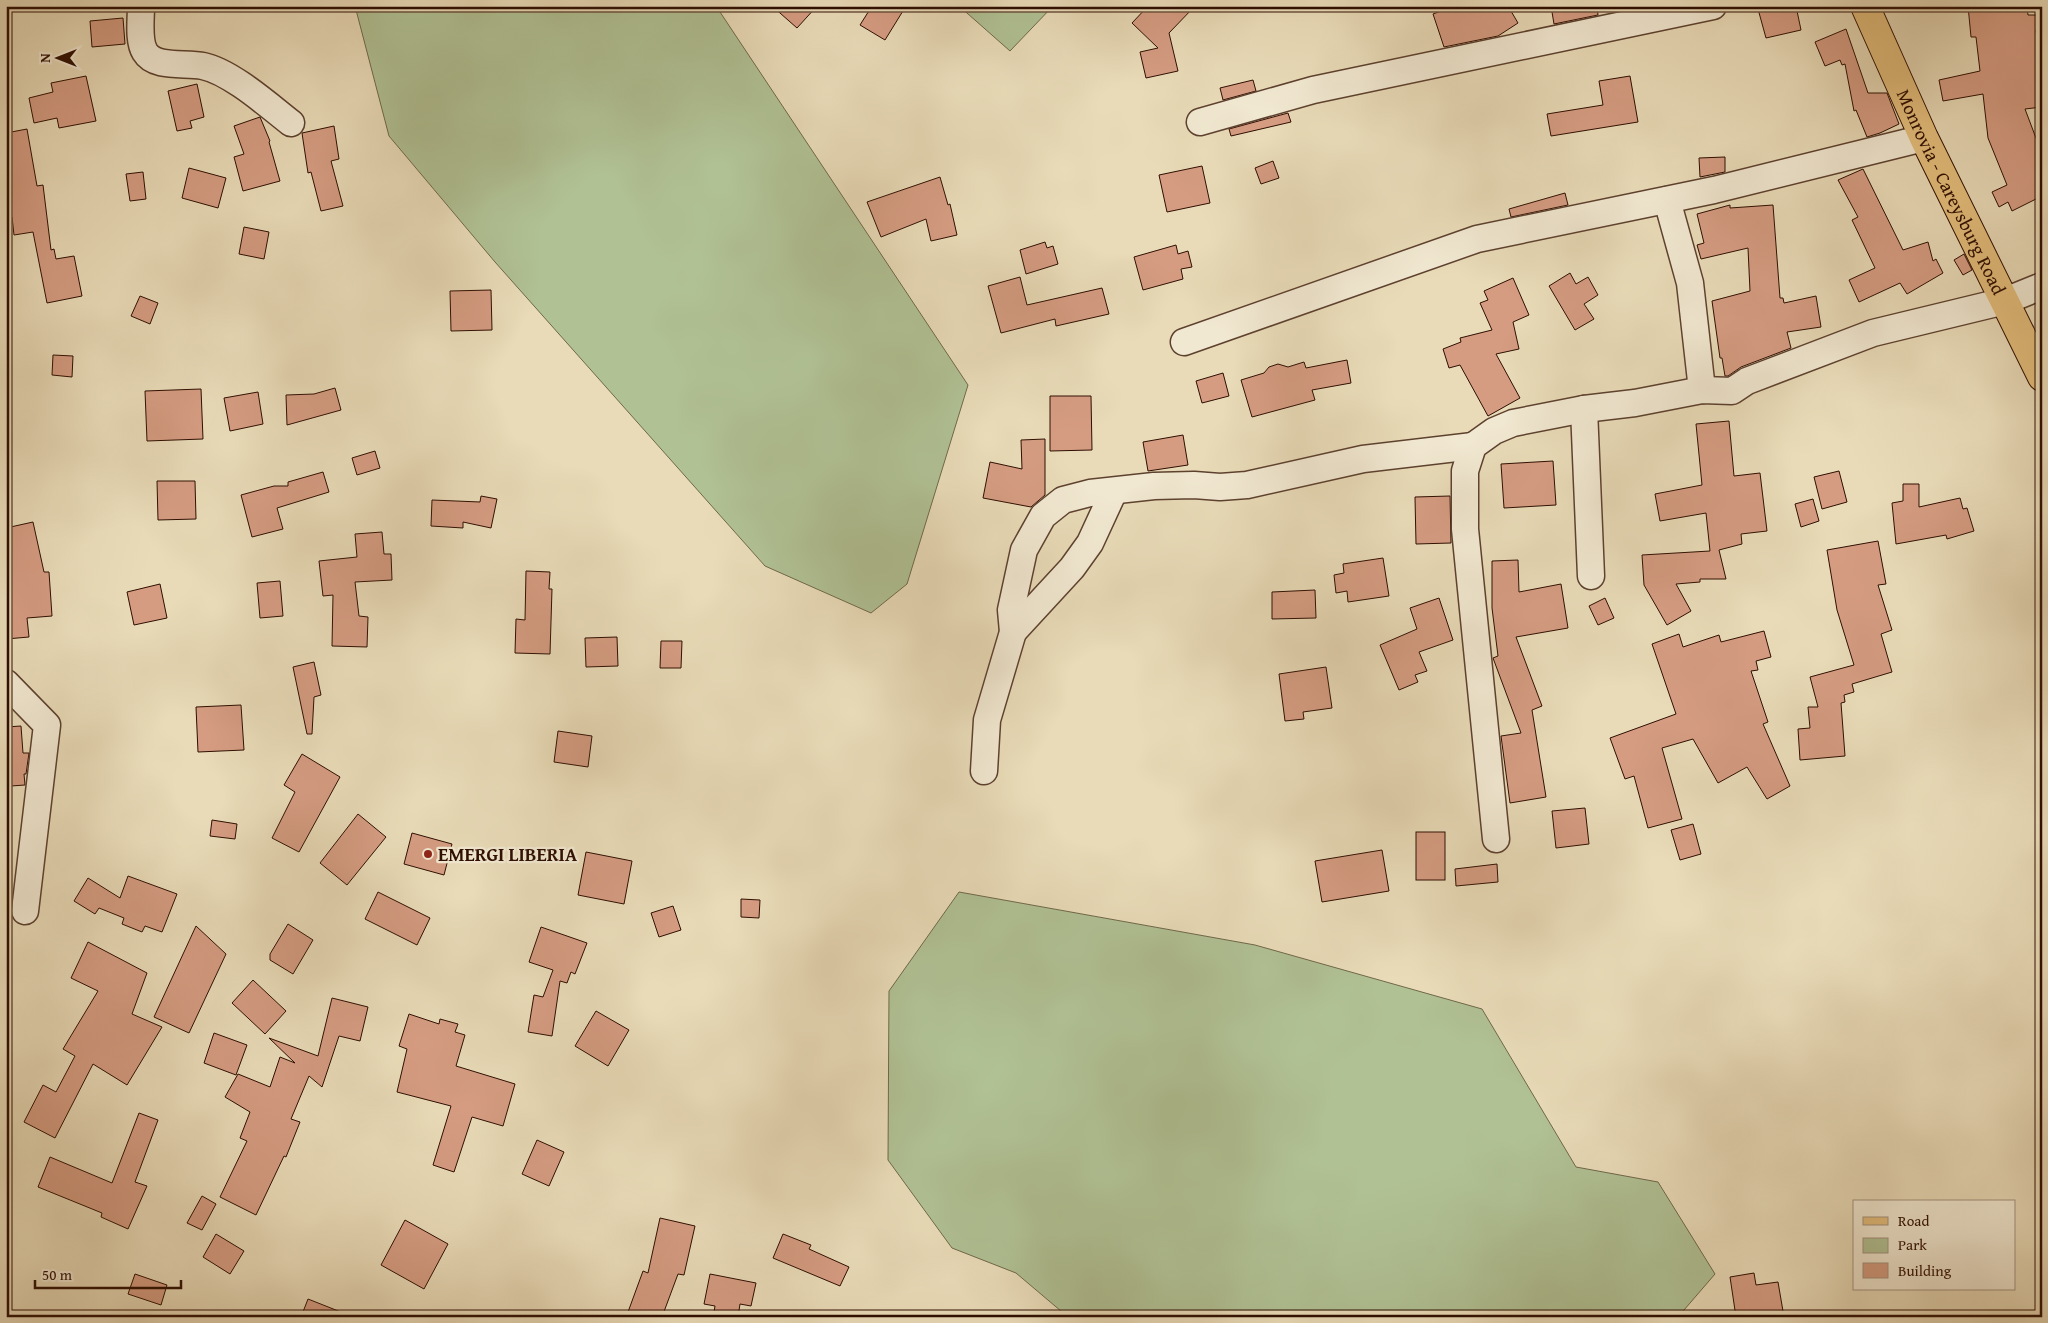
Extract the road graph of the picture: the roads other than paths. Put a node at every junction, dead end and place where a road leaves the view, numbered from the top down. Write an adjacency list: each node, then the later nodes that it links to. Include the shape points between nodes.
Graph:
1 (140, 6): 5 (street, via 142,45 154,61 205,66 241,85)
2 (1713, 6): 4 (street, via 1313,90)
3 (1865, 6): 6 (main road, Monrovia - Careysburg Road)
4 (1200, 122)
5 (291, 123)
6 (1924, 138): 7 (street); 9 (main road, Monrovia - Careysburg Road)
7 (1667, 200): 10 (street, via 1477,239); 12 (street, via 1690,283)
8 (2042, 286): 9 (street)
9 (2006, 301): 11 (main road, Monrovia - Careysburg Road); 12 (street, via 1873,333 1748,381 1732,391)
10 (1184, 342)
11 (2042, 376)
12 (1702, 390): 13 (street, via 1635,403)
13 (1584, 408): 14 (street, via 1513,423); 16 (street)
14 (1473, 446): 15 (street, via 1363,459 1247,484 1154,486); 20 (street, via 1464,471 1465,528)
15 (1114, 491): 17 (street, via 1090,543 1072,568); 17 (street, via 1063,500 1043,516 1024,550 1014,586)
16 (1591, 576)
17 (1013, 632): 19 (street, via 987,720)
18 (6, 684): 21 (street, via 47,725)
19 (984, 771)
20 (1496, 839)
21 (25, 911)

